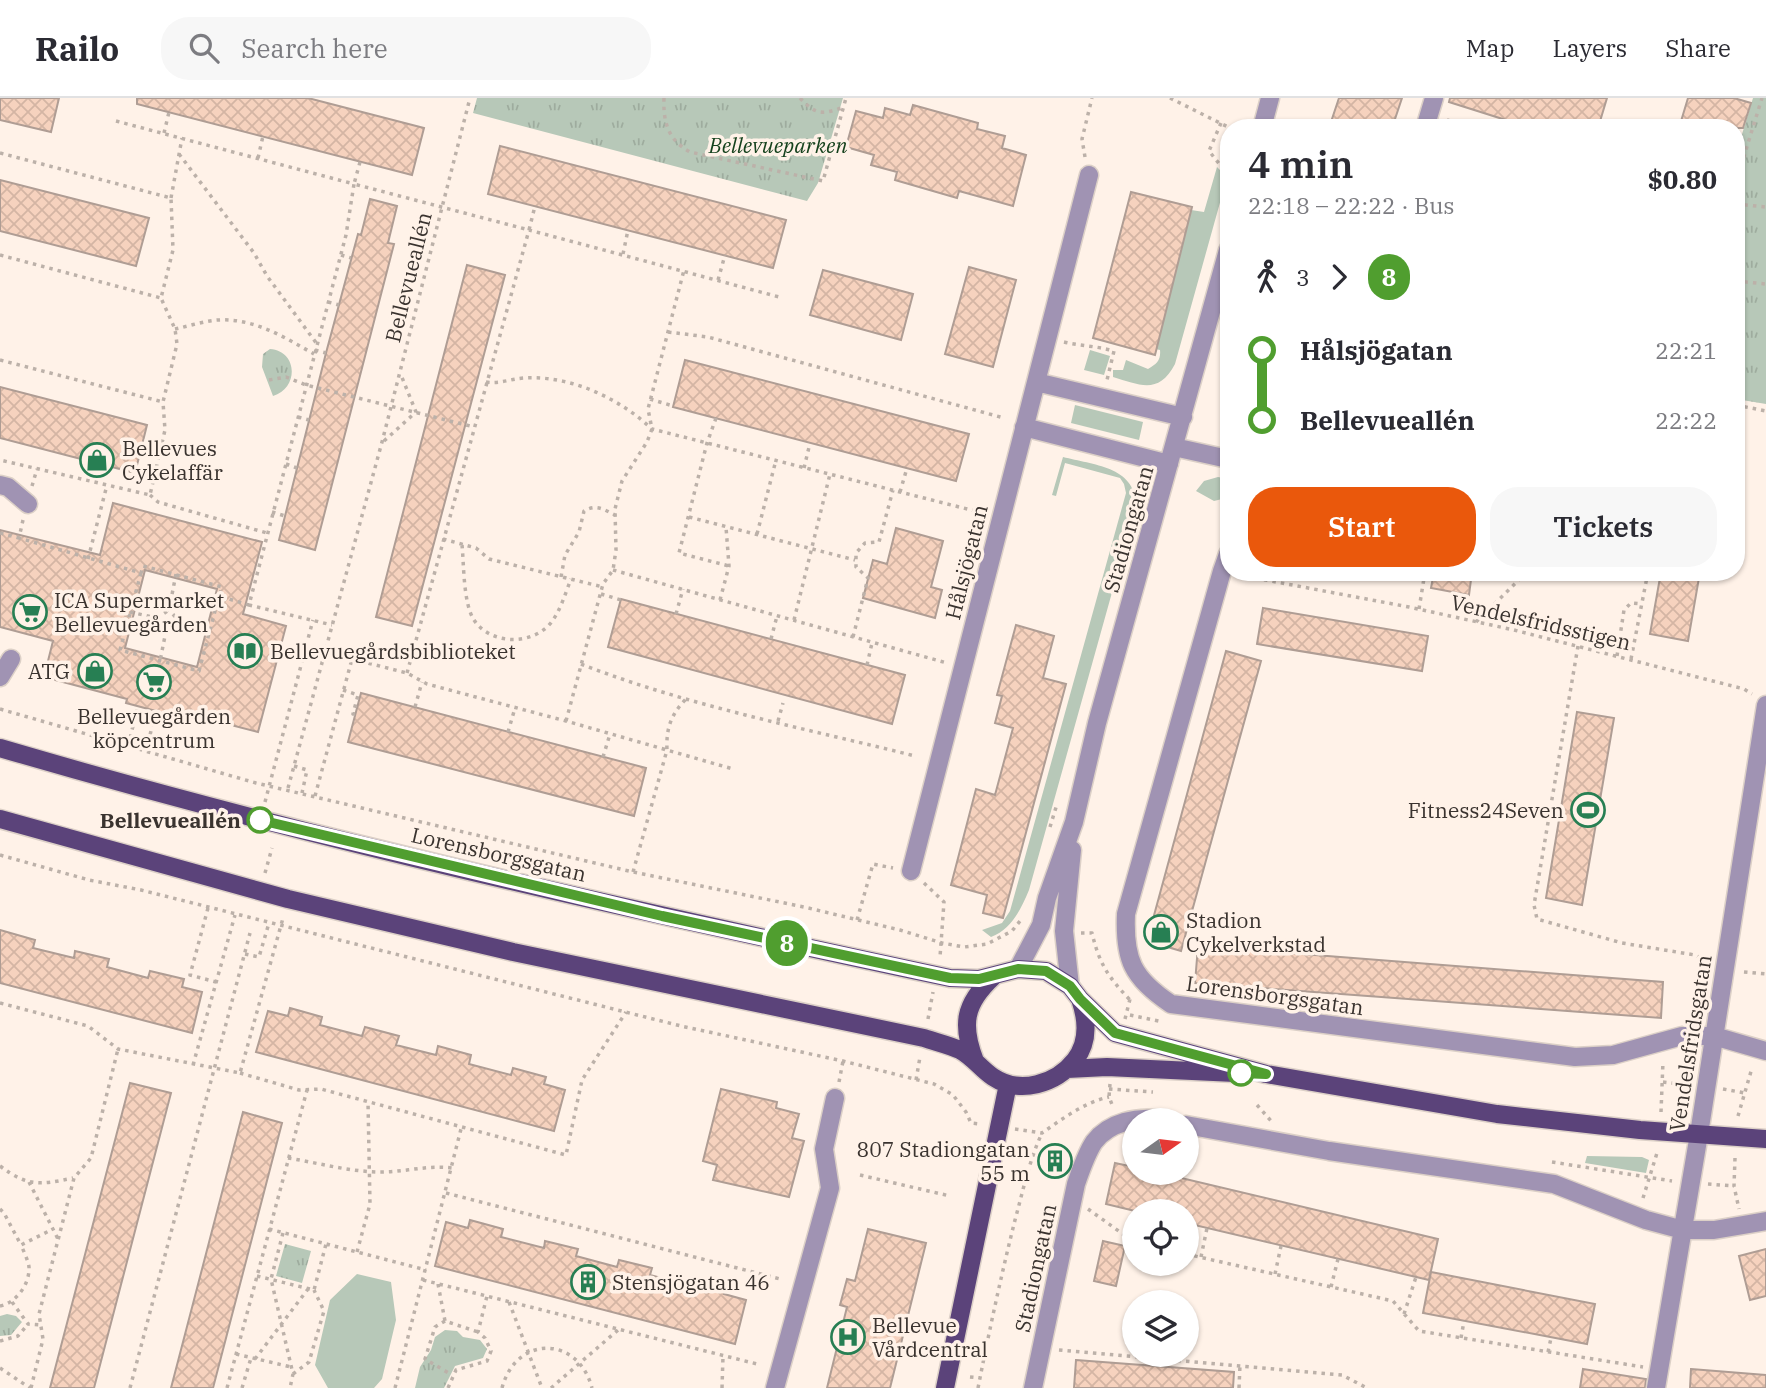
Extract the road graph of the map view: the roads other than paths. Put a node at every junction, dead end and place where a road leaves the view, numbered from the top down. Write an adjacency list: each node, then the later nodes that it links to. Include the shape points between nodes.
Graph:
1 (1270, 98): 2 (street)
2 (1264, 119)
3 (1088, 175): 5 (street, Hålsjögatan)
4 (1220, 279): 6 (street, Stadiongatan)
5 (1036, 382): 6 (street); 7 (street, Hålsjögatan)
6 (1182, 417): 8 (street, Stadiongatan)
7 (1024, 427): 8 (street); 19 (street, Hålsjögatan)
8 (1172, 455): 9 (street); 18 (street, Stadiongatan)
9 (1220, 458)
10 (0, 485): 11 (street)
11 (28, 504)
12 (1220, 580): 23 (street, Lorensborgsgatan, via 1126,914 1129,961 1144,983 1171,1004 1575,1057 1613,1055 1682,1036)
13 (11, 659): 14 (street)
14 (0, 677)
15 (1761, 701): 23 (street, Vendelsfridsgatan)
16 (0, 748): 21 (main road, Lorensborgsgatan, via 249,818 662,916 936,975)
17 (0, 819): 25 (main road, via 288,899 513,952 924,1038)
18 (1074, 822): 20 (street, Stadiongatan, via 1041,925); 22 (street, Stadiongatan, via 1064,931)
19 (911, 871)
20 (1018, 969): 21 (main road, Lorensborgsgatan); 22 (main road, Lorensborgsgatan, via 1046,971)
21 (993, 977): 25 (main road, via 971,1003 966,1021)
22 (1075, 992): 26 (main road, via 1085,1013 1086,1029 1084,1044); 27 (main road, Lorensborgsgatan, via 1115,1033)
23 (1714, 1036): 24 (street, Lorensborgsgatan, via 1758,1047); 32 (street, Vendelsfridsgatan)
24 (1760, 1056)
25 (975, 1060): 28 (main road)
26 (1067, 1069): 27 (main road, Lorensborgsgatan); 28 (main road, Lorensborgsgatan, via 1032,1086)
27 (1266, 1074): 32 (main road, Lorensborgsgatan, via 1497,1114)
28 (1008, 1084): 37 (main road)
29 (835, 1098): 36 (street, via 824,1149 830,1188)
30 (1122, 1124): 38 (street, Stadiongatan, via 1094,1142 1086,1159 1073,1198)
31 (1199, 1127): 35 (street, via 1554,1184)
32 (1699, 1134): 33 (main road, Lorensborgsgatan); 35 (street, Vendelsfridsgatan)
33 (1766, 1139)
34 (1766, 1221): 35 (street)
35 (1683, 1230): 39 (street, Vendelsfridsgatan)
36 (775, 1388)
37 (945, 1388)
38 (1033, 1388)
39 (1656, 1388)

